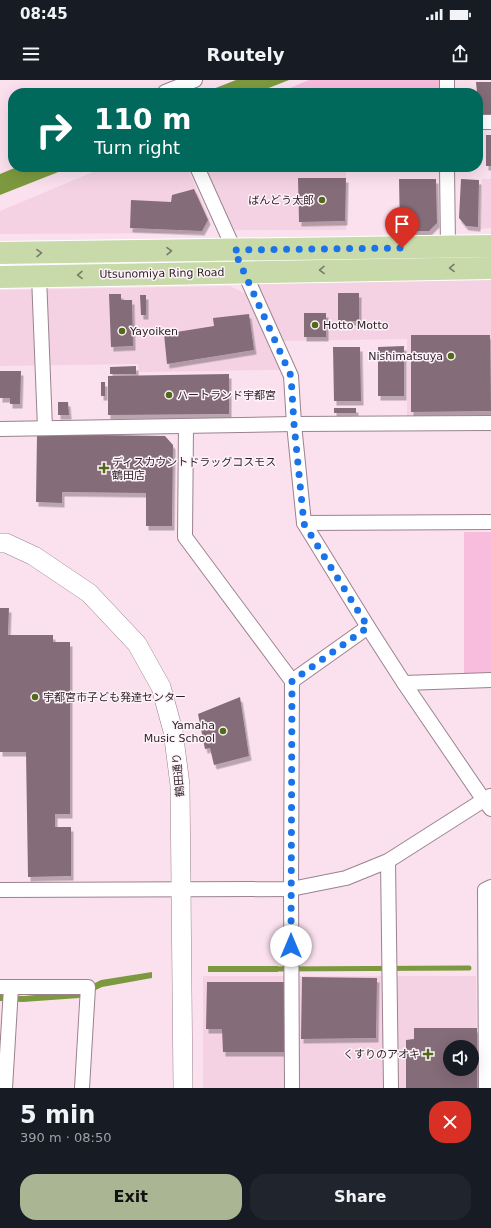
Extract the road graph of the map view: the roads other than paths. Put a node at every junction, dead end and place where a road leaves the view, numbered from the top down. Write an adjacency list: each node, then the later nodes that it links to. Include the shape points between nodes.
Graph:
1 (194, 80): 2 (street)
2 (163, 88)
3 (199, 172): 7 (street)
4 (447, 172): 6 (street)
5 (491, 246): 6 (main road, Utsunomiya Ring Road)
6 (448, 247): 7 (main road, Utsunomiya Ring Road)
7 (234, 250): 8 (main road, Utsunomiya Ring Road, one-way to 7); 10 (street)
8 (0, 253)
9 (491, 268): 10 (main road, Utsunomiya Ring Road, one-way to 10)
10 (244, 271): 11 (main road, Utsunomiya Ring Road, one-way to 11); 14 (street, via 291,376)
11 (39, 276): 12 (main road, Utsunomiya Ring Road); 16 (street)
12 (0, 277)
13 (491, 423): 14 (street)
14 (294, 424): 15 (street); 19 (street)
15 (186, 426): 16 (street); 23 (street, via 185,537)
16 (45, 428): 17 (street)
17 (0, 429)
18 (491, 522): 19 (street)
19 (304, 524): 21 (street)
20 (0, 543): 28 (street, 鶴田通り, via 6,543 34,556 89,593 137,644 161,687 173,731 180,785)
21 (368, 627): 23 (street); 24 (street)
22 (491, 680): 24 (street)
23 (292, 681): 29 (street)
24 (404, 683): 25 (street)
25 (488, 801): 26 (street)
26 (388, 861): 29 (street, via 346,878); 36 (street)
27 (491, 887): 37 (street, via 485,890)
28 (180, 889): 29 (street); 30 (street); 34 (street, 鶴田通り)
29 (291, 889): 35 (street)
30 (0, 890)
31 (5, 988): 32 (street); 33 (street, via 88,987)
32 (5, 1088)
33 (82, 1088)
34 (183, 1088)
35 (292, 1088)
36 (391, 1088)
37 (486, 1088)

